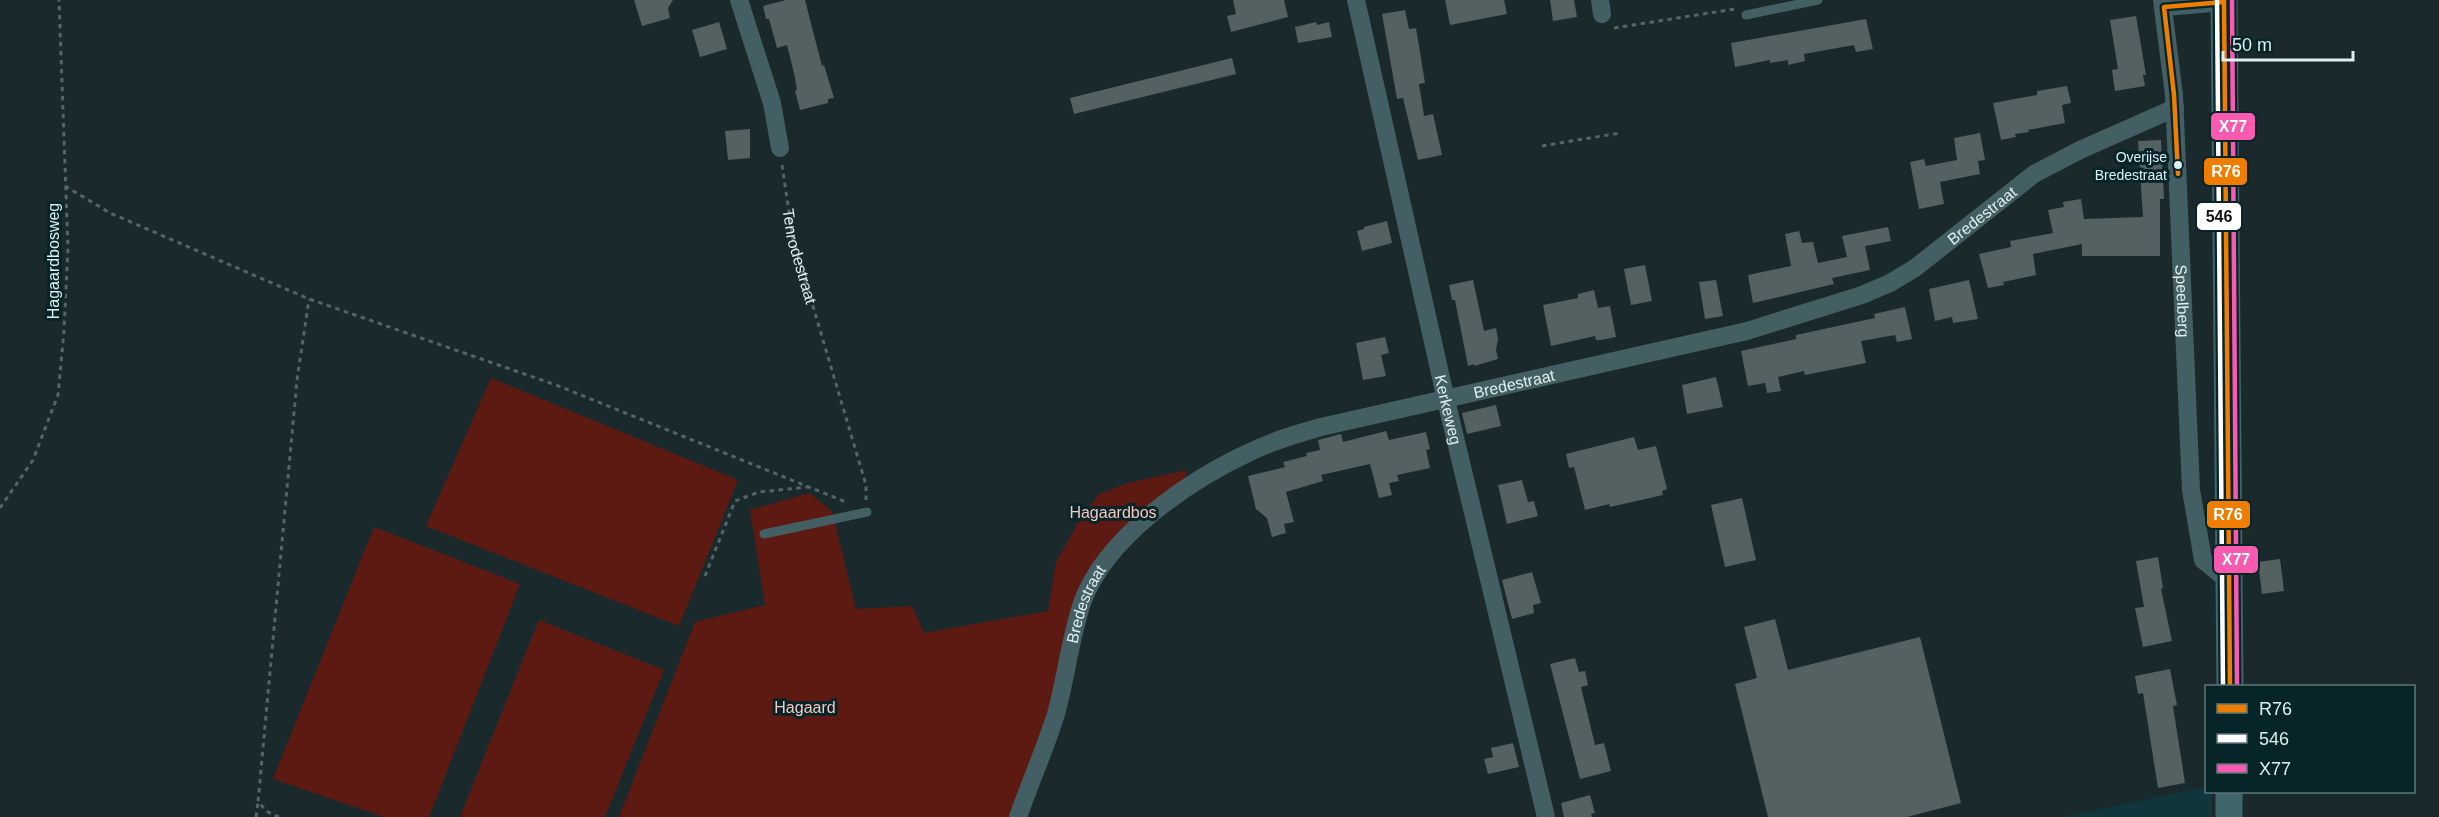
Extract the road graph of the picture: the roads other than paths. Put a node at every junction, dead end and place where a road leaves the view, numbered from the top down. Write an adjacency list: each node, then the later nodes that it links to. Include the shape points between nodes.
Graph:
1 (739, 0): 8 (street, via 772,103)
2 (1356, 0): 9 (street, Kerkeweg)
3 (1818, 0): 6 (lane)
4 (2224, 1): 5 (street, Speelberg); 12 (main road)
5 (2163, 3): 7 (street, Speelberg)
6 (1746, 15)
7 (2175, 108): 9 (street, Bredestraat, via 2034,174 1915,268 1862,296 1747,331); 12 (street, Speelberg, via 2191,490 2203,560)
8 (780, 148)
9 (1446, 400): 15 (street, Bredestraat, via 1282,438 1200,479 1129,535 1099,570 1082,602 1055,715); 16 (street, Kerkeweg)
10 (867, 512): 11 (lane)
11 (764, 534)
12 (2230, 582): 13 (main road)
13 (2230, 685)
14 (2229, 793): 17 (main road)
15 (1018, 817)
16 (1546, 817)
17 (2229, 817)

